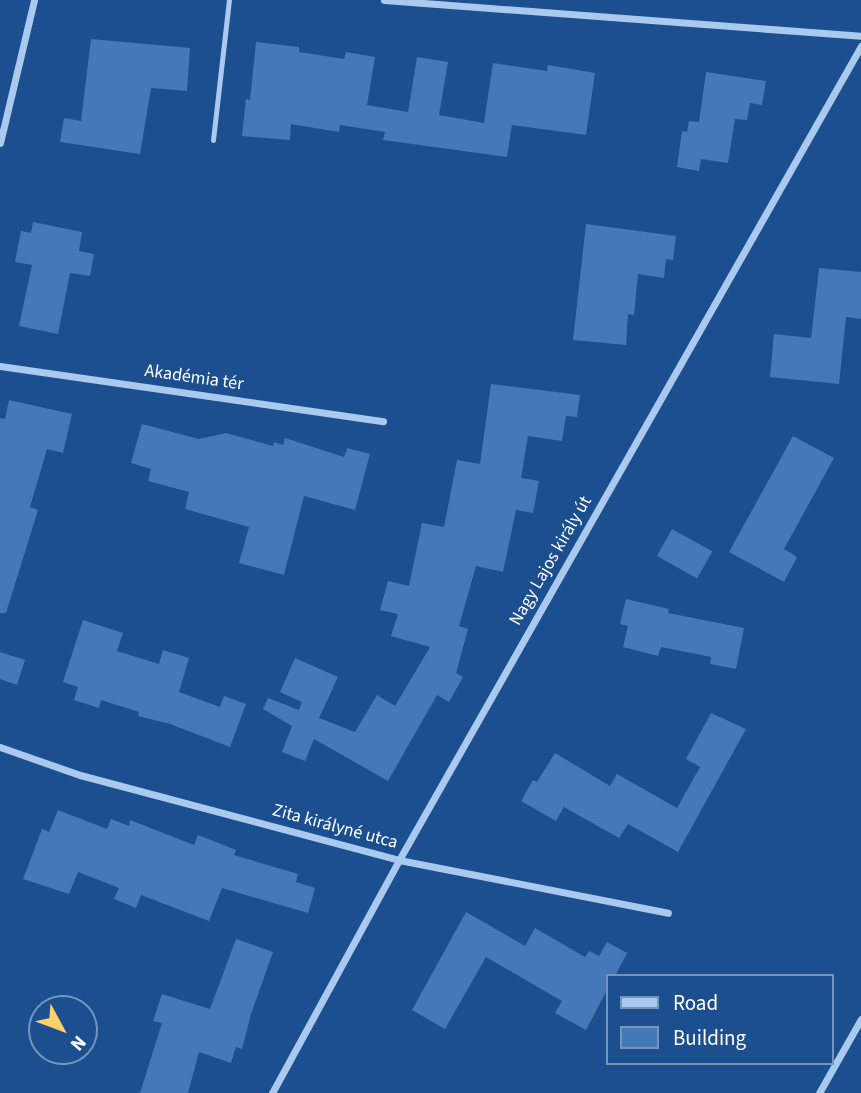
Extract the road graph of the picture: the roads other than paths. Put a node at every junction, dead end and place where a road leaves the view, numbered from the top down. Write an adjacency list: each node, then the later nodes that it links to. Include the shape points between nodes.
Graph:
1 (34, 0): 8 (street)
2 (229, 0): 7 (lane)
3 (384, 0): 4 (street)
4 (401, 1): 5 (street)
5 (861, 36)
6 (861, 46): 12 (street, Nagy Lajos király út)
7 (214, 139)
8 (0, 143)
9 (0, 366): 10 (street, Akadémia tér)
10 (383, 421)
11 (0, 747): 12 (street, Zita királyné utca, via 80,775)
12 (399, 860): 13 (street, Zita királyné utca); 15 (street, Nagy Lajos király út)
13 (668, 913)
14 (861, 1018): 16 (street)
15 (272, 1093)
16 (819, 1093)

